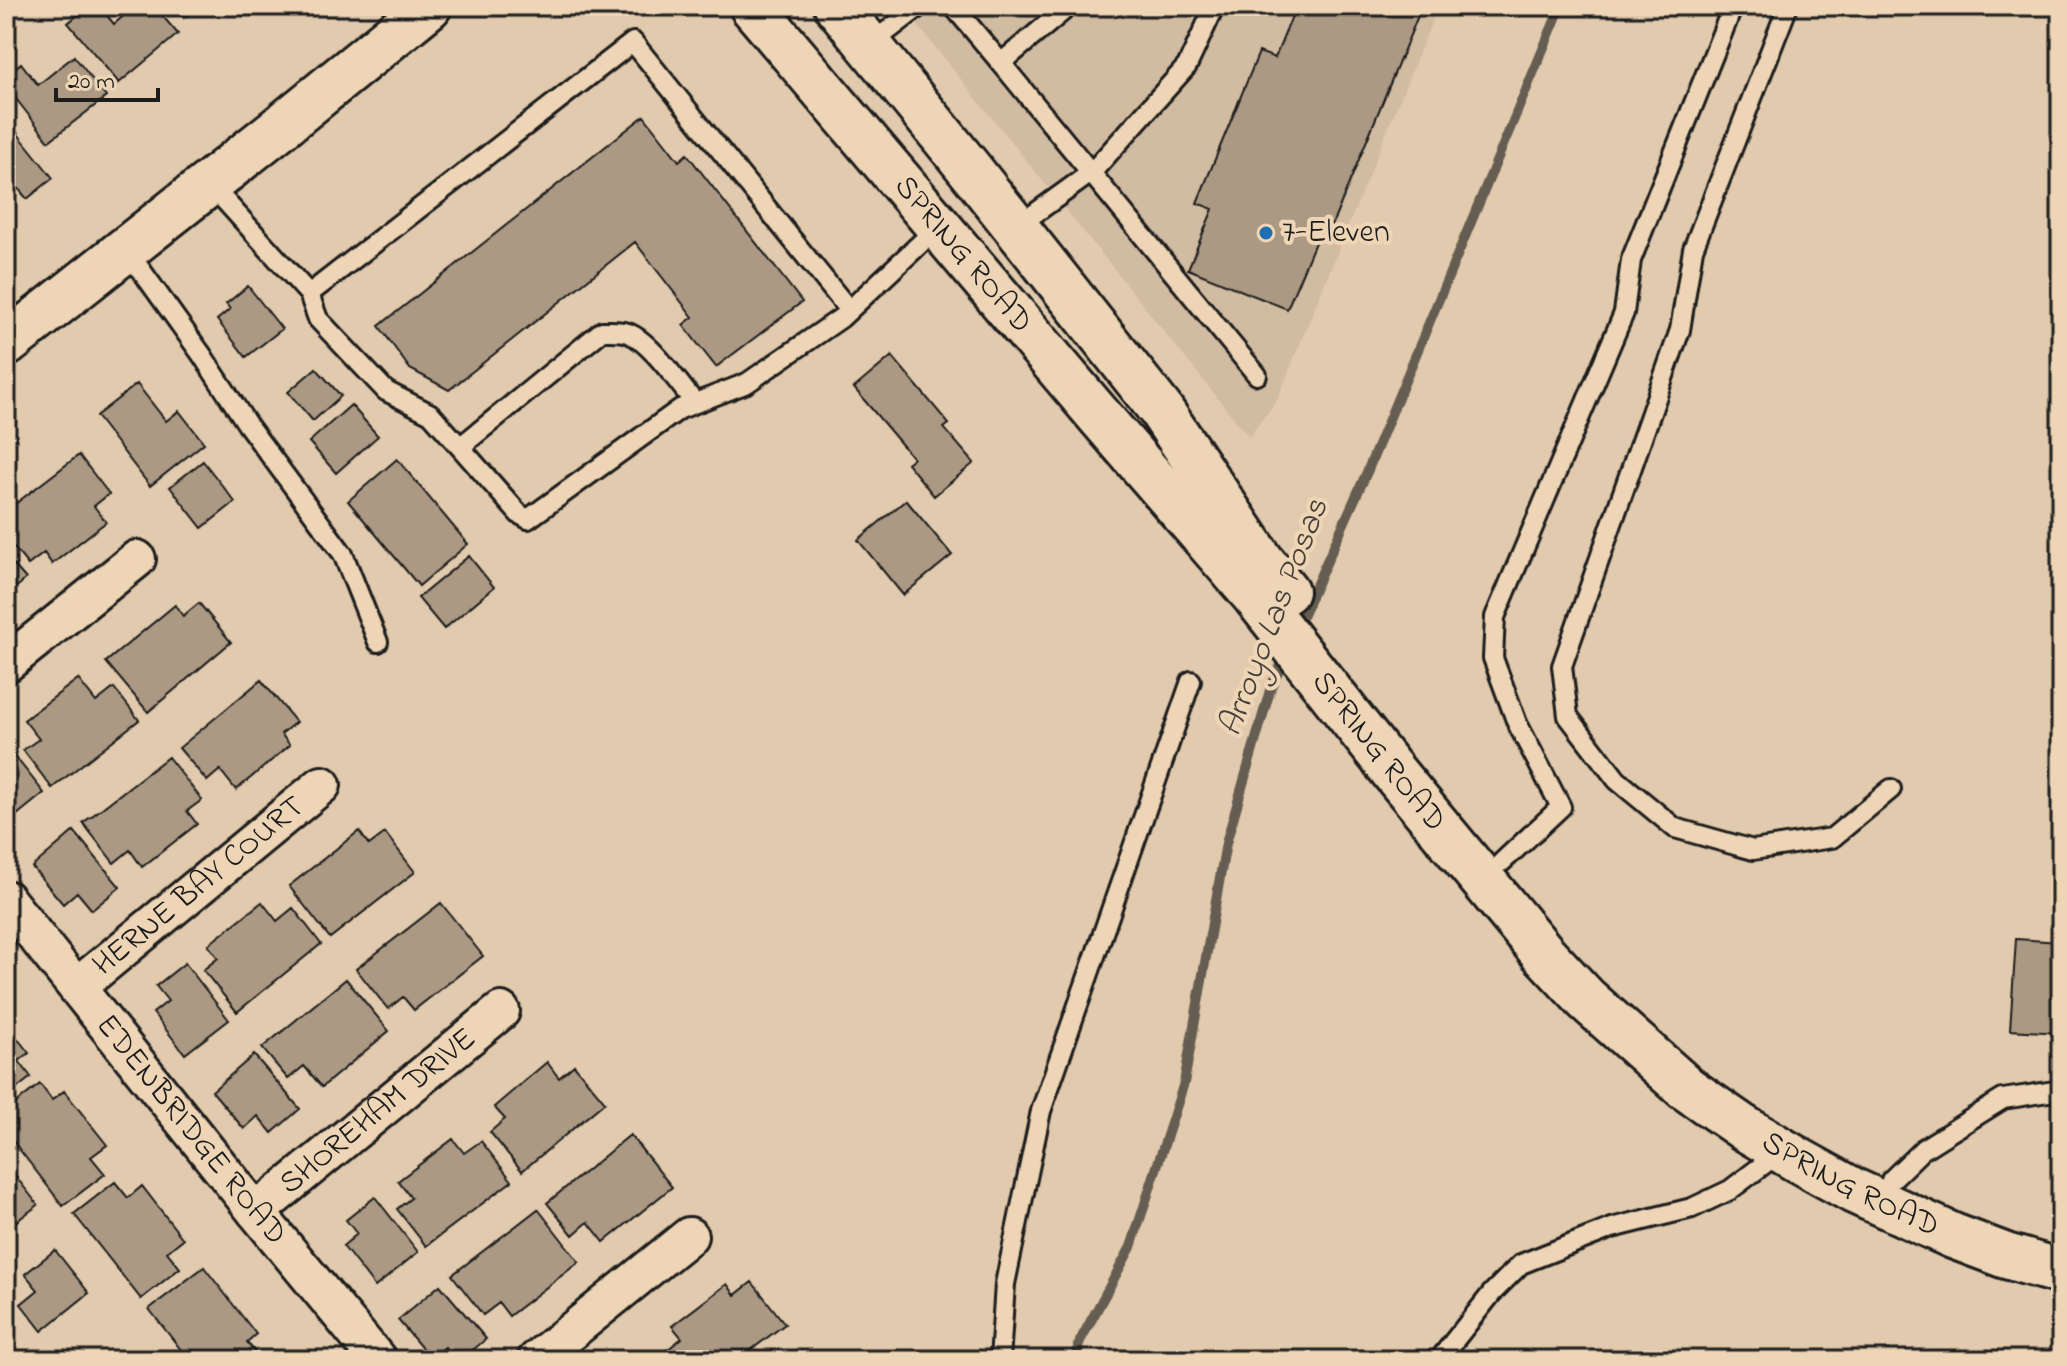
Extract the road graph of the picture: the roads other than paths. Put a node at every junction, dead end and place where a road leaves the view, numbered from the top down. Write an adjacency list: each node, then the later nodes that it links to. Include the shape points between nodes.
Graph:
1 (429, 6): 13 (main road)
2 (752, 6): 14 (main road, SPRING ROAD)
3 (837, 6): 10 (main road, SPRING ROAD)
4 (920, 6): 10 (lane)
5 (953, 6): 11 (lane)
6 (1069, 6): 11 (lane)
7 (1215, 6): 12 (lane, via 1187,66)
8 (1733, 6): 31 (lane, via 1631,260 1624,313 1495,617 1493,658 1517,723 1561,807)
9 (1788, 6): 30 (lane, via 1693,249 1680,330 1562,666 1568,716 1617,780 1675,828 1753,850 1832,838)
10 (869, 45): 15 (main road, SPRING ROAD)
11 (1001, 63): 12 (lane)
12 (1092, 172): 15 (lane); 20 (lane)
13 (209, 183): 16 (main road); 17 (lane)
14 (939, 226): 18 (lane); 24 (main road, SPRING ROAD)
15 (1016, 227): 24 (main road, SPRING ROAD, via 1160,409)
16 (126, 249): 19 (main road); 25 (lane, via 343,554)
17 (309, 294): 18 (lane, via 633,42); 22 (lane, via 318,319 386,391 431,414)
18 (849, 310): 21 (lane, via 747,383)
19 (6, 344)
20 (1257, 375)
21 (695, 403): 22 (lane, via 528,519); 22 (lane, via 645,344 630,333 602,331)
22 (460, 447)
23 (137, 559): 26 (street)
24 (1257, 578): 28 (main road, SPRING ROAD)
25 (378, 642)
26 (6, 664)
27 (1191, 681): 44 (lane, via 1041,1111 1005,1284)
28 (1402, 758): 31 (main road, SPRING ROAD); 36 (main road, SPRING ROAD, via 1543,953 1586,999 1686,1088)
29 (322, 785): 33 (street, HERNE BAY COURT)
30 (1891, 789)
31 (1502, 862): 37 (main road, SPRING ROAD, via 1599,973 1693,1056 1808,1135)
32 (6, 899): 33 (street, EDENBRIDGE ROAD)
33 (77, 987): 38 (street, EDENBRIDGE ROAD)
34 (501, 1011): 38 (street, SHOREHAM DRIVE)
35 (2061, 1090): 37 (lane, via 2003,1099 1923,1149)
36 (1782, 1150): 41 (main road, SPRING ROAD, via 1854,1191 1953,1236); 45 (lane, via 1730,1190 1692,1208 1612,1228 1521,1264)
37 (1891, 1180): 40 (main road, SPRING ROAD, via 2009,1228)
38 (256, 1212): 42 (street, EDENBRIDGE ROAD)
39 (689, 1236): 43 (street)
40 (2061, 1243)
41 (2061, 1272)
42 (378, 1360)
43 (536, 1360)
44 (1000, 1360)
45 (1439, 1360)

